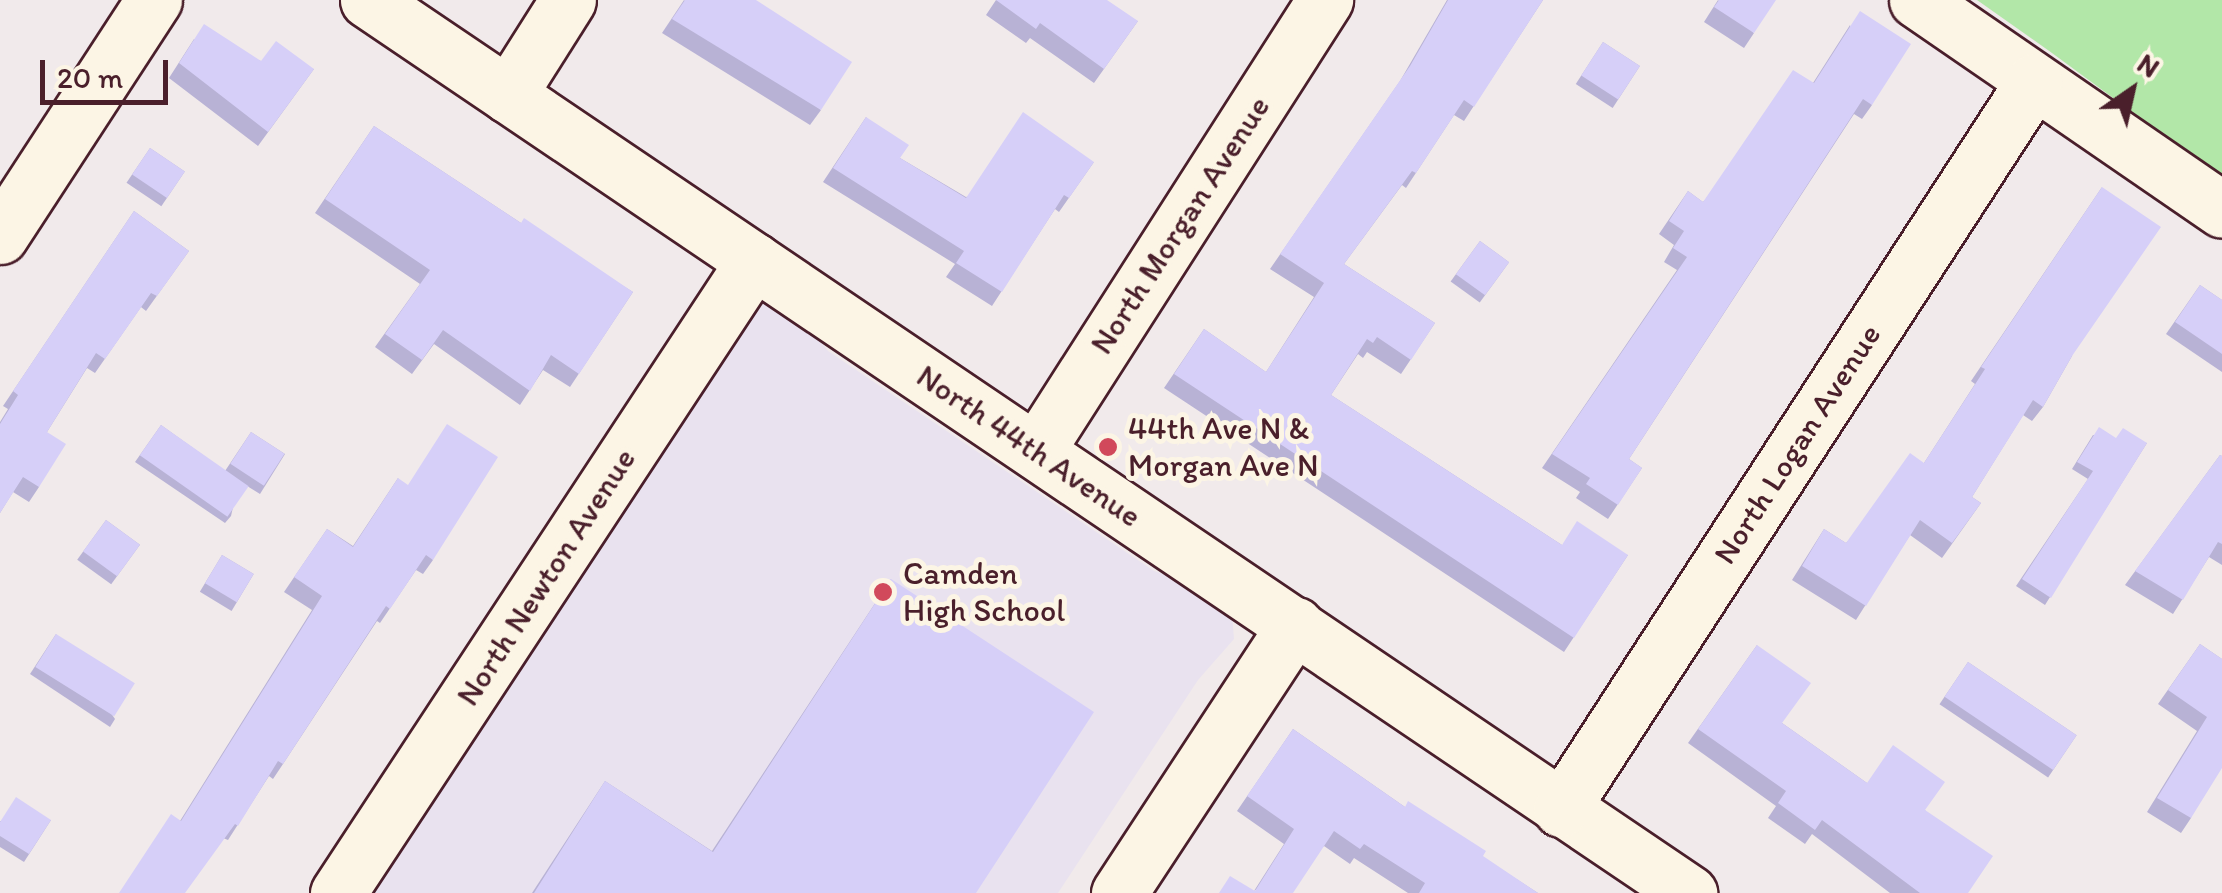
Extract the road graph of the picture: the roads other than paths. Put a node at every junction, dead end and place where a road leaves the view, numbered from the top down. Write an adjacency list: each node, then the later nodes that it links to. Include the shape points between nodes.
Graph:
1 (154, 0): 9 (street)
2 (368, 0): 7 (street, North 44th Avenue)
3 (568, 0): 7 (street)
4 (1325, 0): 11 (street, North Morgan Avenue)
5 (1917, 0): 6 (street)
6 (2034, 81): 8 (street); 13 (street, North Logan Avenue)
7 (508, 94): 10 (street, North 44th Avenue)
8 (2222, 210)
9 (0, 236)
10 (754, 260): 11 (street, North 44th Avenue); 14 (street, North Newton Avenue)
11 (1036, 450): 12 (street, North 44th Avenue)
12 (1294, 625): 13 (street, North 44th Avenue); 15 (street)
13 (1561, 809): 16 (street, North 44th Avenue)
14 (338, 893)
15 (1119, 893)
16 (1689, 893)

